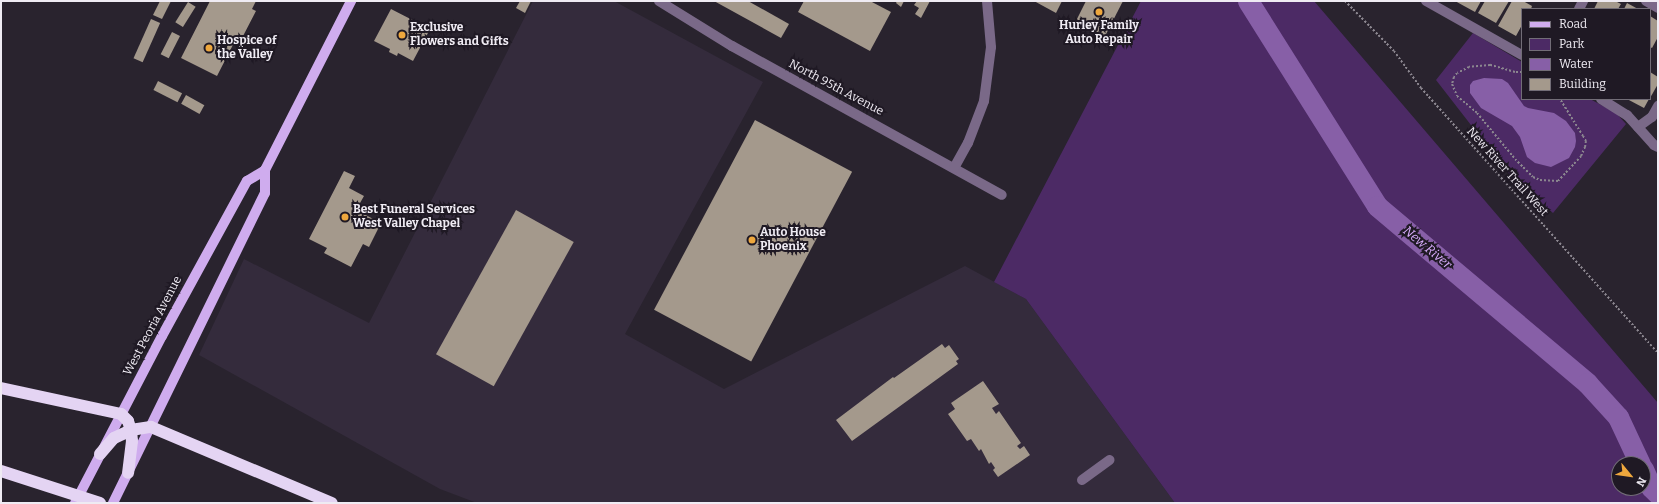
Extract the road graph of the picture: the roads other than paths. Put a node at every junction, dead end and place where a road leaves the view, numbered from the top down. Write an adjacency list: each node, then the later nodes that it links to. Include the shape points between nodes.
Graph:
1 (351, 1): 13 (main road)
2 (659, 1): 12 (street, North 95th Avenue, via 726,42)
3 (987, 1): 12 (street, via 991,47 984,101 968,143)
4 (1426, 1): 7 (street)
5 (1646, 1): 6 (street)
6 (1658, 8)
7 (1521, 54)
8 (1603, 100): 10 (street, via 1627,115)
9 (1658, 106): 10 (street, via 1652,117)
10 (1638, 127): 11 (street)
11 (1658, 147)
12 (954, 168): 14 (street, North 95th Avenue)
13 (265, 170): 16 (main road, West Peoria Avenue, via 246,181); 17 (main road, via 266,193)
14 (1002, 195)
15 (1, 388): 16 (highway)
16 (120, 414): 18 (highway, via 128,422); 19 (main road, West Peoria Avenue)
17 (151, 427): 18 (highway); 22 (main road); 27 (highway)
18 (131, 430): 19 (highway, via 114,438); 22 (highway)
19 (100, 454): 24 (main road, West Peoria Avenue)
20 (1110, 460): 23 (street)
21 (1, 471): 25 (highway)
22 (128, 473): 26 (main road)
23 (1082, 480)
24 (76, 503)
25 (100, 503)
26 (112, 503)
27 (332, 503)

